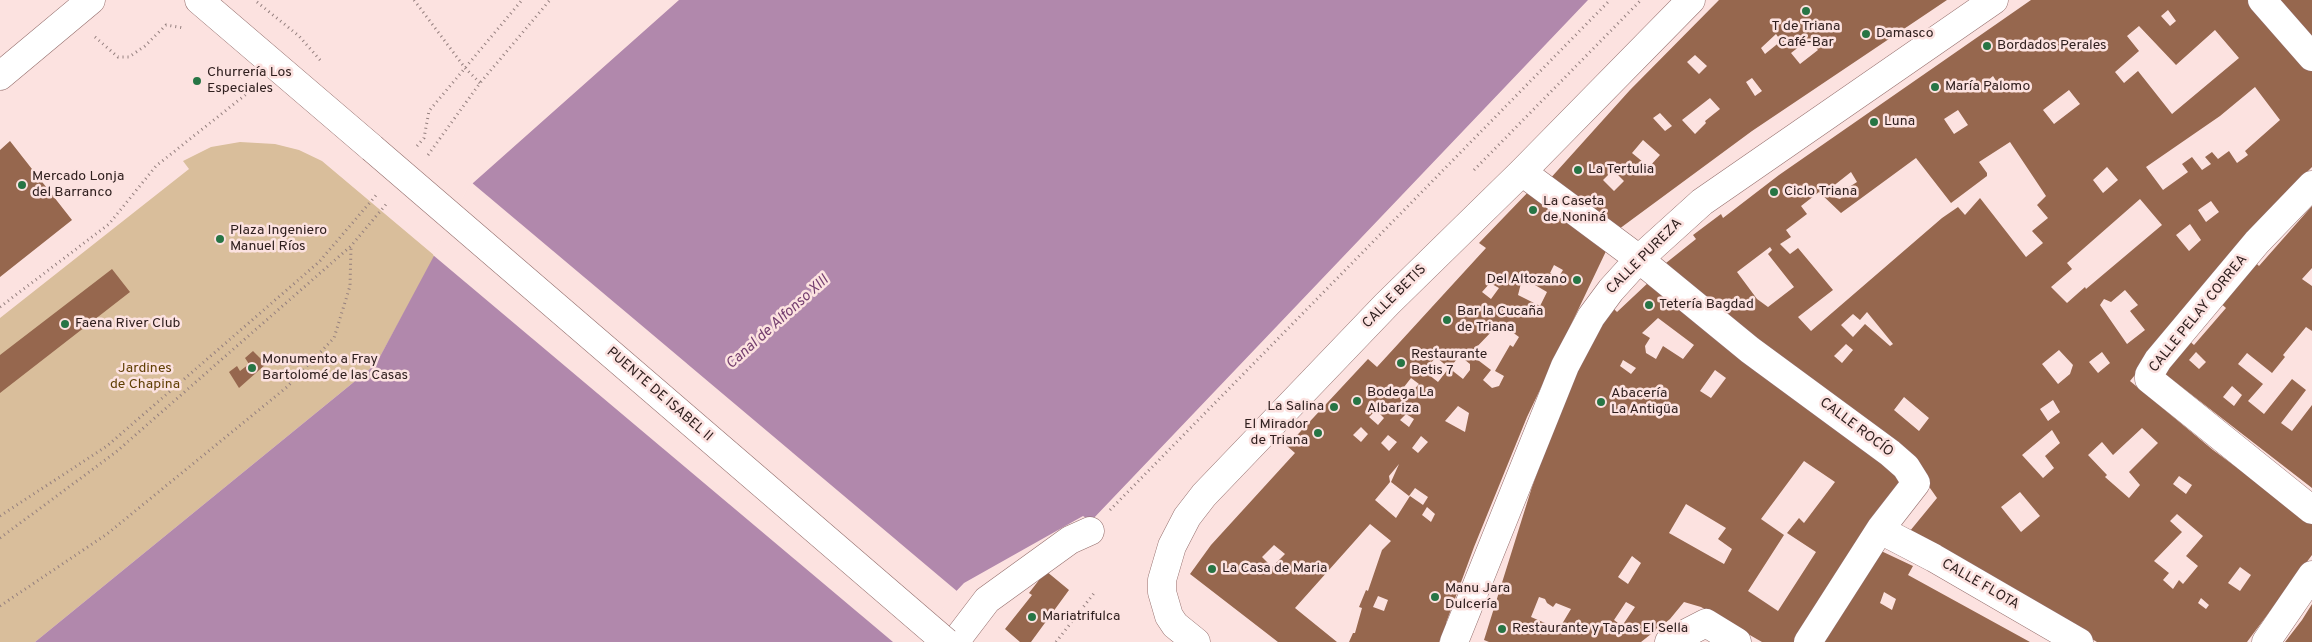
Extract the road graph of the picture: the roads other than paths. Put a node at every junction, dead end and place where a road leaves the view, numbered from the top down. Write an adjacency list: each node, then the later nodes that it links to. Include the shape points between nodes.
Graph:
1 (91, 0): 7 (street)
2 (199, 0): 16 (street, PUENTE DE ISABEL II, bridge)
3 (1691, 0): 8 (street, CALLE BETIS)
4 (1994, 0): 10 (street, CALLE PUREZA, via 1702,202)
5 (2262, 0): 6 (street)
6 (2312, 57)
7 (0, 76)
8 (1522, 172): 10 (street); 18 (street, CALLE BETIS, via 1387,304 1187,517 1172,546 1162,580 1165,607 1175,625)
9 (2312, 185): 11 (street, CALLE PELAY CORREA, via 2257,242 2149,375 2149,379)
10 (1639, 259): 12 (street, CALLE ROCÍO, via 1750,350 1906,467 1916,483); 15 (street, CALLE PUREZA, via 1591,316 1565,366)
11 (2312, 510)
12 (1881, 528): 21 (street, CALLE ROCÍO); 22 (street, CALLE FLOTA)
13 (1090, 531): 17 (street, via 1070,540 987,600)
14 (2312, 575): 23 (street)
15 (1457, 641)
16 (946, 642)
17 (955, 642)
18 (1196, 642)
19 (1669, 642): 20 (street, via 1706,623)
20 (1737, 642)
21 (1808, 642)
22 (2080, 642)
23 (2266, 642)

